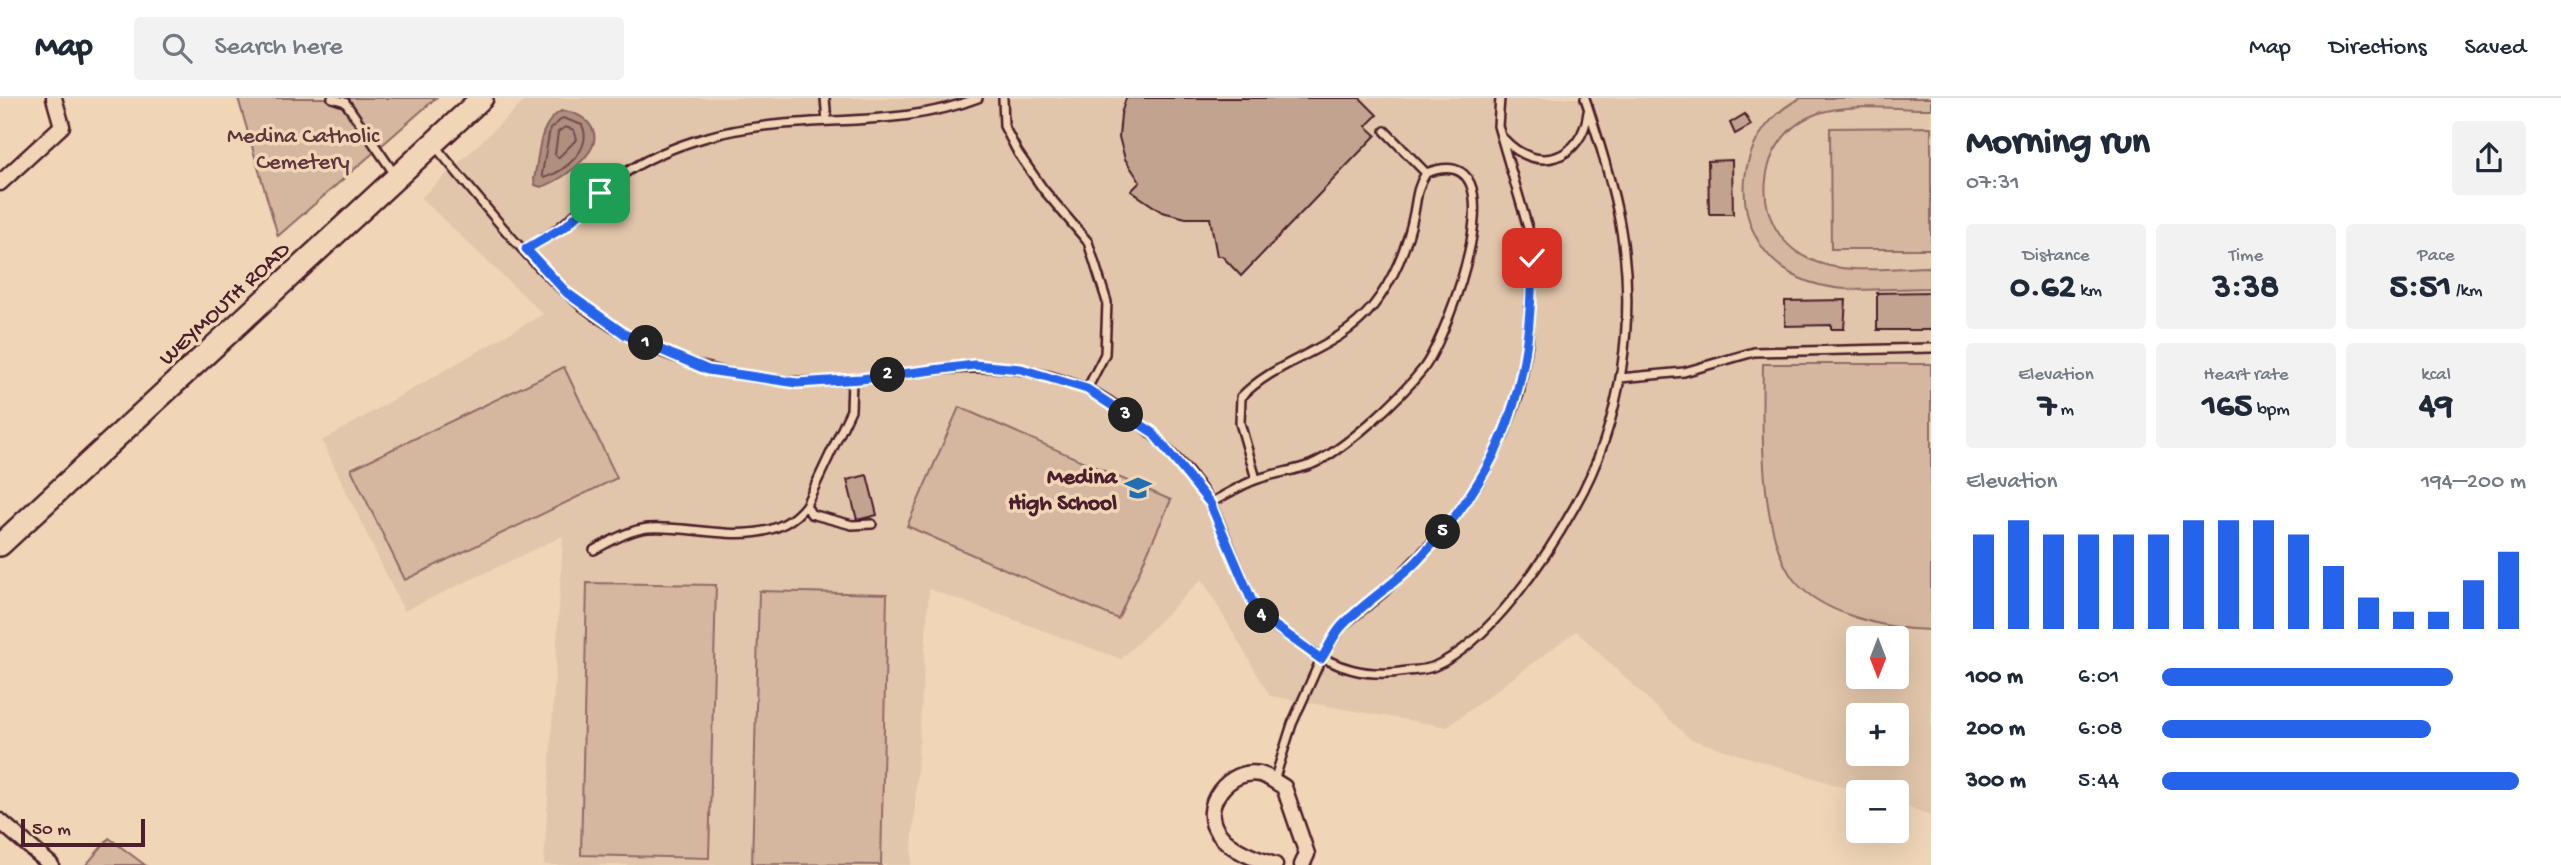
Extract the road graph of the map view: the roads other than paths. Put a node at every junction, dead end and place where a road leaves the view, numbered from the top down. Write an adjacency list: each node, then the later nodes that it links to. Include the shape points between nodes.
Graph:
1 (54, 98): 16 (street, via 62,126)
2 (332, 98): 9 (lane)
3 (482, 98): 13 (main road, WEYMOUTH ROAD)
4 (825, 98): 10 (lane)
5 (978, 98): 10 (lane, via 939,110)
6 (1003, 98): 21 (lane, via 1004,126 1013,144 1088,242 1107,302 1105,354)
7 (1500, 98): 11 (lane)
8 (1585, 98): 11 (lane, via 1588,112 1580,140 1556,158 1542,160 1521,154); 19 (lane, via 1621,227 1626,283)
9 (348, 100): 15 (lane)
10 (827, 121): 17 (lane, via 740,130 675,147 622,176 566,226)
11 (1498, 126): 28 (lane, via 1528,228 1532,258 1528,344 1519,394 1479,483 1449,525 1384,592 1341,627)
12 (1385, 131): 14 (lane)
13 (432, 143): 15 (main road, WEYMOUTH ROAD); 17 (lane)
14 (1426, 173): 22 (lane, via 1416,193 1398,265 1372,307 1332,344 1258,379 1241,397 1240,423); 22 (lane, via 1452,169 1464,176 1472,186 1475,203 1473,235 1455,307 1424,368 1367,426 1311,464)
15 (396, 176): 26 (main road, WEYMOUTH ROAD)
16 (0, 183)
17 (526, 249): 20 (lane, via 567,293 626,335 708,370 797,383)
18 (1931, 348): 19 (lane, via 1754,352 1684,372)
19 (1620, 378): 28 (lane, via 1603,444 1579,498 1553,544 1480,634 1434,667 1376,676)
20 (852, 380): 21 (lane, via 974,365 1021,369); 24 (lane, via 851,410)
21 (1087, 389): 23 (lane, via 1152,432)
22 (1256, 479): 23 (lane)
23 (1210, 503): 28 (lane, via 1257,613)
24 (806, 505): 25 (lane, via 811,514 836,522); 27 (lane, via 797,517 770,529 725,533 647,528)
25 (872, 524)
26 (0, 545)
27 (594, 550)
28 (1321, 659): 29 (lane, via 1292,724)
29 (1274, 781): 32 (street, via 1260,774 1235,776 1214,802 1213,817 1218,833 1237,849); 33 (street, via 1284,787 1300,831 1307,853)
30 (0, 821): 31 (street)
31 (46, 860)
32 (1275, 865)
33 (1303, 865)

